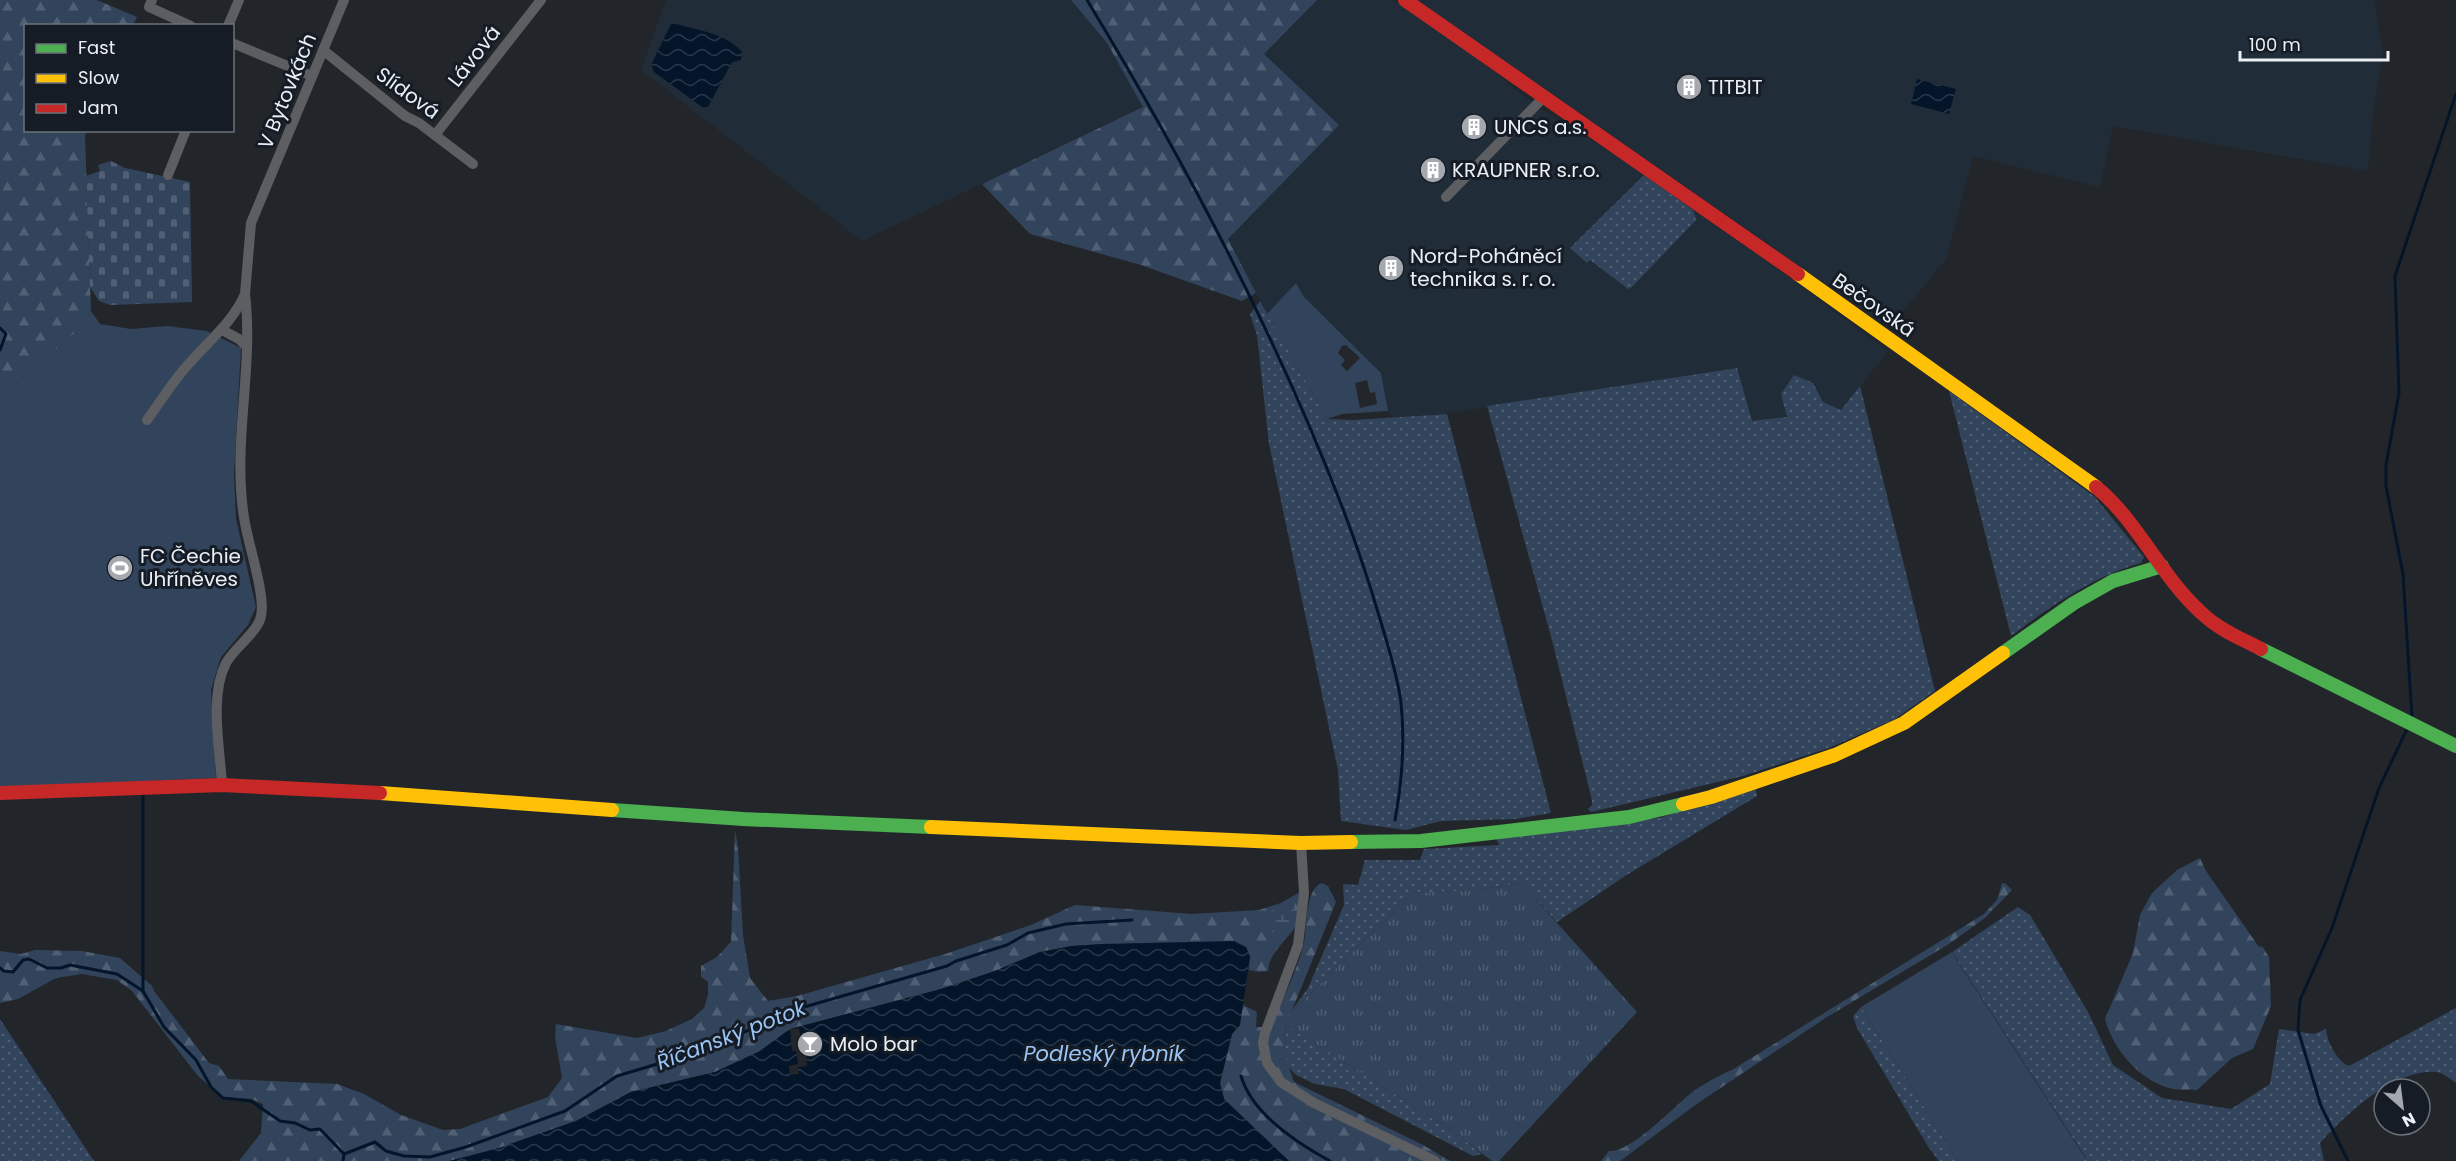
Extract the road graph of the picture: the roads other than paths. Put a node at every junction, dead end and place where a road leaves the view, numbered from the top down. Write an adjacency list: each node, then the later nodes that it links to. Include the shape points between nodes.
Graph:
1 (239, 0): 7 (street)
2 (344, 0): 9 (street, V Bytovkách)
3 (541, 0): 13 (street, Lávová)
4 (1405, 0): 11 (street, Bečovská)
5 (151, 4): 6 (street)
6 (187, 24)
7 (229, 24)
8 (234, 44): 10 (street)
9 (323, 50): 10 (street, V Bytovkách); 13 (street, Slídová, via 405,116)
10 (312, 76): 17 (street, V Bytovkách, via 251,223)
11 (1545, 96): 16 (street); 21 (street, Bečovská, via 2082,475 2114,504)
12 (185, 132): 15 (street)
13 (435, 135): 14 (street, Slídová)
14 (473, 164)
15 (168, 175)
16 (1446, 197)
17 (245, 294): 18 (street); 19 (street, V Bytovkách)
18 (222, 330): 19 (street); 20 (street, via 185,368)
19 (248, 347): 23 (street, V Bytovkách, via 240,476 261,616 235,648 221,677 217,697)
20 (147, 420)
21 (2162, 566): 22 (street, Bečovská, via 2195,608 2221,629); 25 (street, via 2113,581 2074,603 1904,723 1835,756 1711,797 1629,817 1421,841)
22 (2456, 746)
23 (222, 785): 24 (street); 25 (street, via 315,788 743,819)
24 (0, 793)
25 (1301, 843): 26 (street, via 1304,893 1298,945 1265,1033 1267,1063 1281,1082 1314,1103)
26 (1435, 1161)

